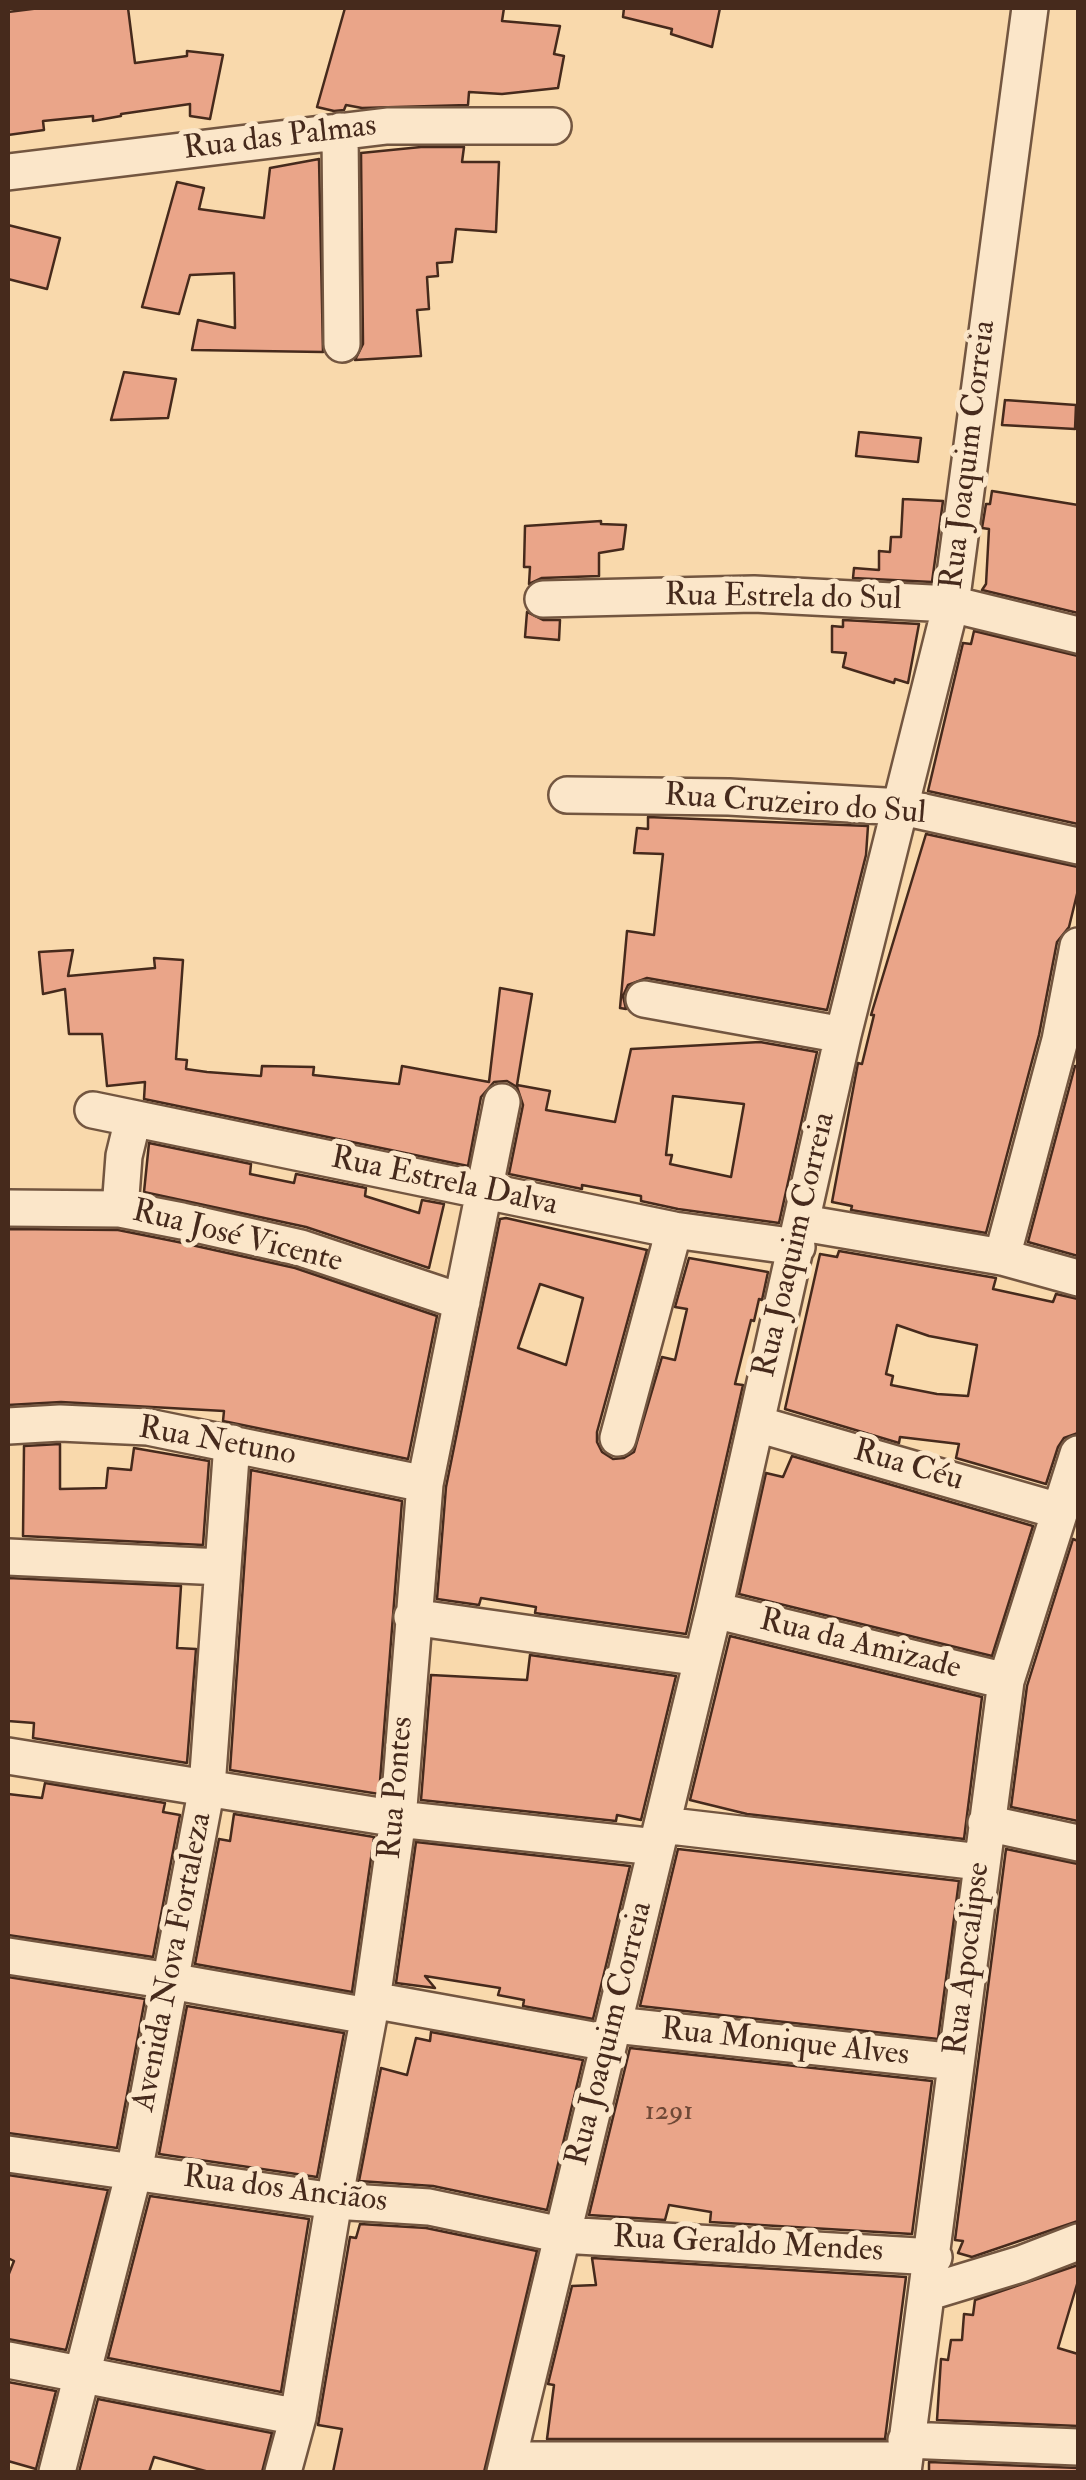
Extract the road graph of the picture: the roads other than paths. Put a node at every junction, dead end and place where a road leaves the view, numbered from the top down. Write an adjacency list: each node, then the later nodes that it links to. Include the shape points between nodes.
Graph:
1 (1030, 8): 7 (street, Rua Joaquim Correia)
2 (553, 126): 3 (street, Rua das Palmas)
3 (340, 131): 4 (street, Rua das Palmas); 5 (street)
4 (8, 172)
5 (342, 344)
6 (543, 598): 7 (street, Rua Estrela do Sul, via 754,594)
7 (951, 604): 8 (street, Rua Estrela do Sul); 10 (street, Rua Joaquim Correia)
8 (1078, 634)
9 (567, 794): 10 (street, Rua Cruzeiro do Sul)
10 (902, 807): 11 (street, Rua Cruzeiro do Sul); 14 (street, Rua Joaquim Correia)
11 (1078, 846)
12 (1078, 946): 15 (street)
13 (644, 1000): 14 (street)
14 (842, 1035): 23 (street, Rua Joaquim Correia)
15 (1069, 1042): 24 (street)
16 (502, 1102): 19 (street, Rua Pontes)
17 (93, 1110): 18 (street, Rua Estrela Dalva)
18 (133, 1118): 19 (street, Rua Estrela Dalva); 21 (street)
19 (484, 1192): 22 (street, Rua Estrela Dalva); 26 (street, Rua Pontes)
20 (8, 1208): 21 (street, Rua José Vicente)
21 (120, 1209): 26 (street, Rua José Vicente, via 301,1248)
22 (674, 1230): 23 (street, Rua Estrela Dalva); 29 (street)
23 (800, 1235): 24 (street, Rua Estrela Dalva); 27 (street, Rua Joaquim Correia)
24 (1002, 1257): 25 (street, Rua Estrela Dalva)
25 (1078, 1278)
26 (462, 1302): 32 (street, Rua Pontes)
27 (757, 1424): 33 (street, Rua Céu); 36 (street, Rua Joaquim Correia)
28 (8, 1426): 30 (street, Rua Netuno, via 148,1427)
29 (618, 1438)
30 (232, 1443): 32 (street, Rua Netuno); 35 (street, Avenida Nova Fortaleza)
31 (1078, 1454): 33 (street, Rua Apocalipse)
32 (424, 1484): 37 (street, Rua Pontes)
33 (1059, 1511): 39 (street, Rua Apocalipse)
34 (8, 1557): 35 (street)
35 (222, 1567): 41 (street, Avenida Nova Fortaleza)
36 (714, 1610): 38 (street, Rua Joaquim Correia); 39 (street, Rua da Amizade)
37 (412, 1617): 38 (street); 42 (street, Rua Pontes)
38 (701, 1658): 44 (street, Rua Joaquim Correia)
39 (1006, 1682): 43 (street, Rua Apocalipse)
40 (8, 1756): 41 (street)
41 (207, 1787): 42 (street); 48 (street, Avenida Nova Fortaleza)
42 (398, 1819): 44 (street); 49 (street, Rua Pontes)
43 (986, 1823): 45 (street); 46 (street, Rua Apocalipse)
44 (659, 1836): 46 (street); 50 (street, Rua Joaquim Correia)
45 (1078, 1842)
46 (980, 1862): 51 (street, Rua Apocalipse)
47 (8, 1956): 48 (street, Rua Monique Alves)
48 (170, 1980): 49 (street, Rua Monique Alves); 53 (street, Avenida Nova Fortaleza)
49 (370, 2008): 50 (street, Rua Monique Alves); 54 (street, Rua Pontes)
50 (612, 2034): 51 (street, Rua Monique Alves); 55 (street, Rua Joaquim Correia)
51 (956, 2062): 57 (street, Rua Apocalipse)
52 (8, 2154): 53 (street, Rua dos Anciãos)
53 (134, 2172): 54 (street, Rua dos Anciãos); 60 (street, Avenida Nova Fortaleza)
54 (334, 2201): 55 (street, Rua dos Anciãos, via 428,2207); 61 (street, Rua Pontes)
55 (562, 2235): 57 (street, Rua Geraldo Mendes); 64 (street, Rua Joaquim Correia)
56 (1078, 2242): 58 (street)
57 (934, 2256): 58 (street, Rua Apocalipse)
58 (929, 2292): 63 (street, Rua Apocalipse)
59 (8, 2360): 60 (street)
60 (80, 2375): 61 (street); 65 (street, Avenida Nova Fortaleza)
61 (298, 2418): 66 (street, Rua Pontes)
62 (1078, 2447): 63 (street)
63 (905, 2458): 64 (street)
64 (507, 2466)
65 (57, 2472)
66 (283, 2472)

